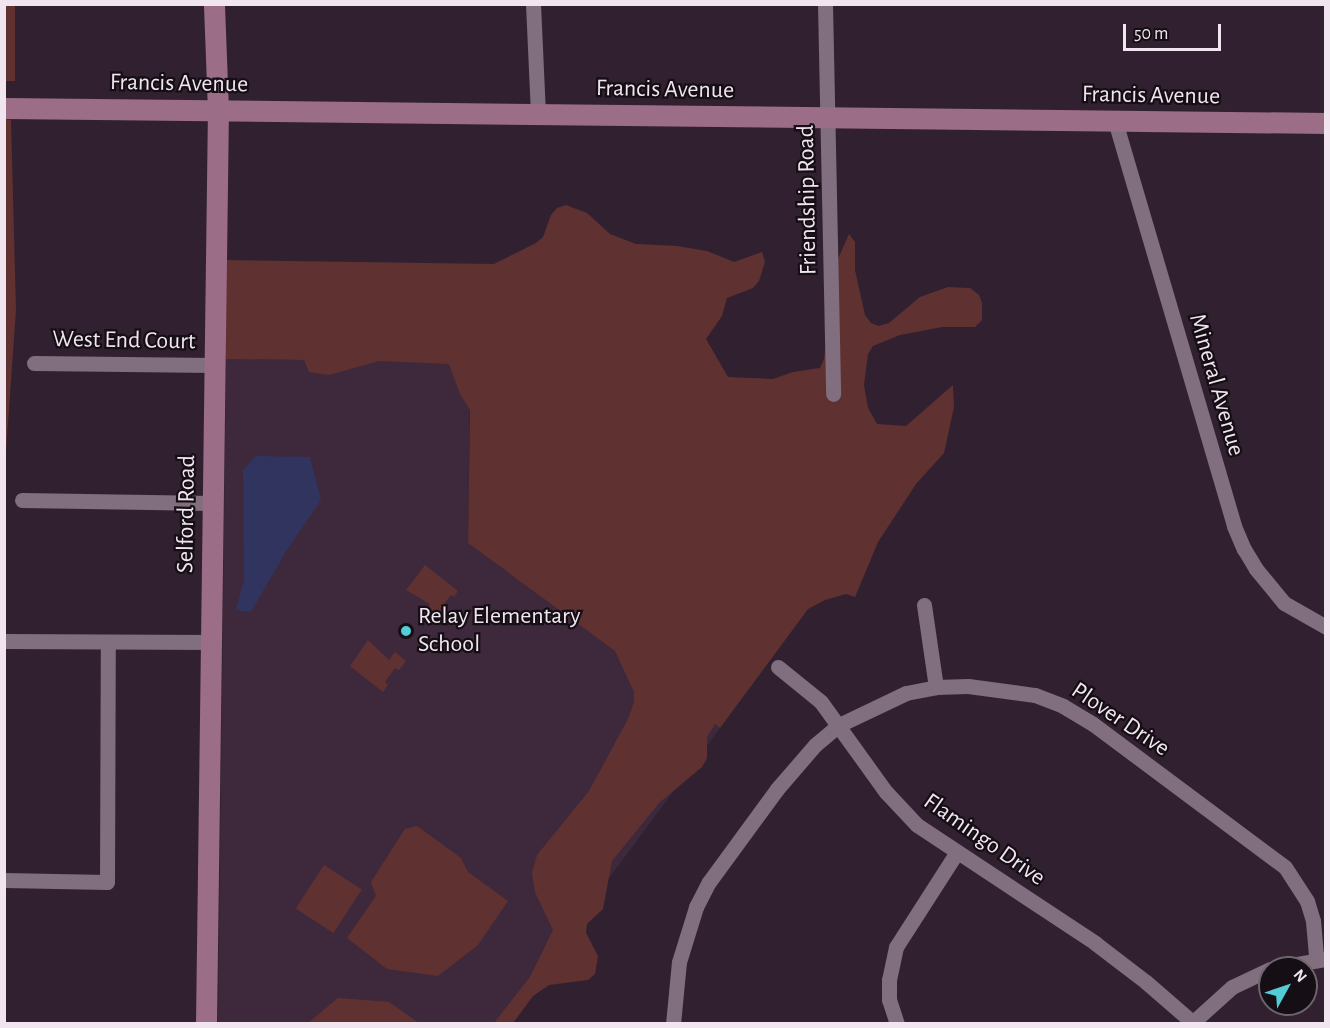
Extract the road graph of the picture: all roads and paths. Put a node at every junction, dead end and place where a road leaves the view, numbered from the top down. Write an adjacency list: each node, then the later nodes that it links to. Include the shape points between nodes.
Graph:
1 (214, 4): 5 (street, Selford Road)
2 (533, 4): 6 (street)
3 (825, 4): 7 (street, Friendship Road)
4 (4, 108): 5 (street, Francis Avenue)
5 (218, 110): 6 (street, Francis Avenue); 11 (street, Selford Road)
6 (538, 114): 7 (street, Francis Avenue)
7 (829, 117): 8 (street, Francis Avenue); 12 (street, Friendship Road)
8 (1115, 121): 9 (street, Francis Avenue); 16 (street, Mineral Avenue, via 1238,533 1256,569 1284,603)
9 (1326, 123)
10 (34, 363): 11 (street, West End Court)
11 (214, 365): 14 (street, Selford Road)
12 (834, 394)
13 (22, 500): 14 (street)
14 (212, 503): 19 (street, Selford Road)
15 (924, 605): 21 (street)
16 (1326, 627)
17 (4, 641): 18 (street)
18 (108, 642): 19 (street); 24 (street, via 107,882)
19 (211, 642): 27 (street, Selford Road)
20 (778, 668): 22 (street, Flamingo Drive, via 811,692)
21 (936, 687): 22 (street, Plover Drive, via 906,693); 25 (street, Plover Drive, via 980,687 1035,695 1094,724 1285,867 1307,901)
22 (839, 725): 23 (street, Flamingo Drive, via 900,809); 28 (street, Plover Drive, via 795,766 709,882 686,934)
23 (957, 852): 29 (street, via 896,947 889,980); 30 (street, Flamingo Drive, via 1105,950)
24 (4, 880)
25 (1321, 959)
26 (1258, 975): 30 (street, via 1232,987)
27 (206, 1023)
28 (673, 1023)
29 (897, 1023)
30 (1191, 1023)

